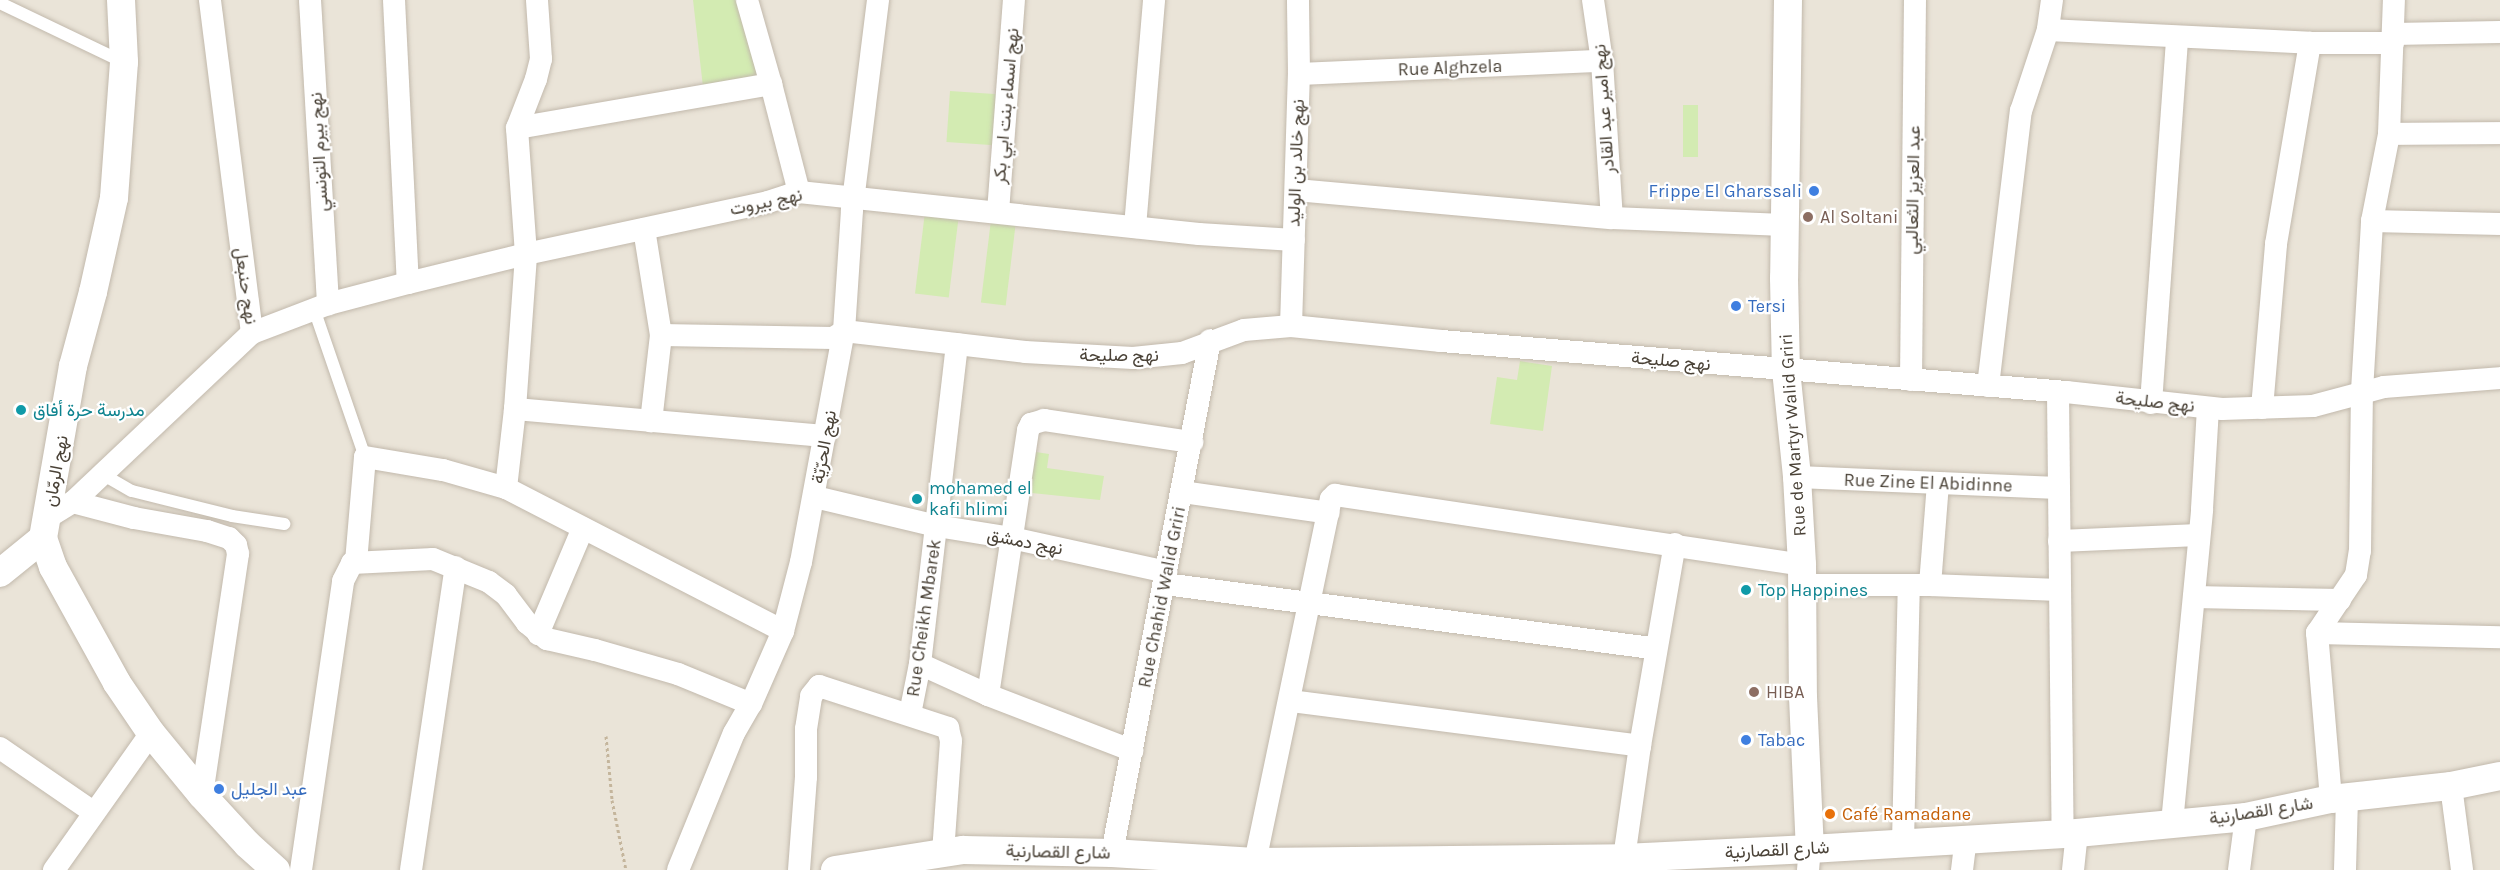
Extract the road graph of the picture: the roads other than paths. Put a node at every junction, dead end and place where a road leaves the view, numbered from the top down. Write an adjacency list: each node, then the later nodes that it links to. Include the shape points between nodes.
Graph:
1 (121, 0): 23 (street, نهج الرمّان)
2 (210, 0): 45 (street, نهج حنبعل)
3 (310, 0): 42 (street, نهج بيرم التونسي)
4 (394, 0): 41 (street)
5 (537, 0): 26 (street, via 541,59)
6 (747, 0): 25 (street)
7 (878, 0): 31 (street, نهج الحرّيّة)
8 (1014, 0): 32 (street, نهج اسماء بنت ابي بكر)
9 (1154, 0): 37 (street)
10 (1298, 0): 24 (street, نهج خالد بن الوليد)
11 (1593, 0): 22 (street, نهج امير عبد القادر)
12 (1788, 0): 36 (street, Rue de Martyr Walid Griri)
13 (1916, 0): 51 (street, عبد العزيز الثعالبي)
14 (2052, 0): 17 (street)
15 (2394, 0): 20 (street)
16 (0, 3): 23 (lane)
17 (2048, 30): 19 (street); 52 (street, via 2021,111)
18 (2500, 32): 20 (street)
19 (2177, 36): 21 (street); 55 (street)
20 (2393, 39): 21 (street); 28 (street)
21 (2310, 43): 57 (street, via 2276,244)
22 (1602, 61): 24 (street, Rue Alghzela); 33 (street, نهج امير عبد القادر)
23 (124, 62): 74 (street, نهج الرمّان, via 114,198 73,366)
24 (1299, 74): 29 (street, نهج خالد بن الوليد)
25 (771, 84): 26 (street); 30 (street)
26 (517, 128): 40 (street)
27 (2500, 133): 28 (street)
28 (2389, 134): 34 (street)
29 (1296, 190): 33 (street); 39 (street, نهج خالد بن الوليد)
30 (799, 192): 31 (street, نهج بيروت); 38 (street, نهج بيروت)
31 (855, 198): 32 (street, نهج بيروت); 44 (street, نهج الحرّيّة)
32 (998, 212): 37 (street, نهج بيروت)
33 (1612, 218): 36 (street)
34 (2372, 220): 35 (street); 53 (street)
35 (2500, 224)
36 (1784, 225): 49 (street, Rue de Martyr Walid Griri)
37 (1136, 227): 39 (street, نهج بيروت)
38 (644, 229): 40 (street, نهج بيروت); 46 (street)
39 (1294, 240): 43 (street, نهج خالد بن الوليد)
40 (526, 254): 41 (street, نهج بيروت); 58 (street)
41 (408, 283): 42 (street, نهج بيروت)
42 (321, 307): 45 (street, نهج بيروت); 62 (lane)
43 (1291, 326): 47 (street, نهج صليحة, via 1244,330); 49 (street, نهج صليحة)
44 (844, 331): 46 (street, via 833,338); 48 (street, نهج صليحة); 60 (street, نهج الحرّيّة)
45 (252, 333): 63 (street, نهج حنبعل)
46 (661, 335): 59 (street)
47 (1210, 340): 48 (street, نهج صليحة, via 1182,352 1133,358); 61 (street, Rue Chahid Walid Griri)
48 (957, 344): 73 (street, Rue Cheikh Mbarek)
49 (1786, 370): 51 (street, نهج صليحة); 64 (street, Rue de Martyr Walid Griri)
50 (2500, 378): 53 (street, نهج صليحة)
51 (1911, 380): 52 (street, نهج صليحة)
52 (1988, 386): 54 (street, نهج صليحة)
53 (2362, 391): 57 (street, نهج صليحة, via 2326,404); 88 (street, via 2360,551 2356,575)
54 (2058, 392): 55 (street, نهج صليحة); 67 (street)
55 (2151, 403): 56 (street, نهج صليحة)
56 (2208, 408): 57 (street, نهج صليحة); 76 (street)
57 (2262, 408)
58 (515, 409): 59 (street); 66 (street)
59 (651, 421): 60 (street)
60 (825, 436): 69 (street, نهج الحرّيّة)
61 (1192, 442): 68 (street, Rue Chahid Walid Griri); 77 (street, via 1037,421 1028,430)
62 (365, 457): 66 (street, via 442,470); 80 (street)
63 (102, 474): 70 (street, نهج حنبعل); 72 (lane, via 132,491 232,516)
64 (1797, 477): 65 (street, Rue Zine El Abidinne); 83 (street, Rue de Martyr Walid Griri)
65 (1938, 483): 67 (street, Rue Zine El Abidinne); 85 (street)
66 (507, 488): 75 (street)
67 (2059, 488): 78 (street)
68 (1182, 492): 71 (street); 84 (street, Rue Chahid Walid Griri)
69 (815, 497): 73 (street, نهج دمشق); 90 (street, نهج الحرّيّة)
70 (73, 502): 74 (street, نهج حنبعل); 106 (street, via 207,531 229,538 236,545 238,554)
71 (1329, 513): 79 (street, via 1332,499 1341,494); 89 (street)
72 (284, 524)
73 (937, 526): 77 (street, نهج دمشق); 95 (street, Rue Cheikh Mbarek)
74 (45, 528): 82 (street); 100 (street, نهج الرمّان, via 53,567 112,673)
75 (583, 528): 90 (street); 92 (street)
76 (2199, 535): 78 (street); 87 (street)
77 (1012, 538): 84 (street, نهج دمشق); 96 (street)
78 (2059, 541): 86 (street)
79 (1675, 544): 83 (street); 94 (street)
80 (356, 562): 81 (street, via 422,557); 123 (street, via 348,567 343,581)
81 (456, 567): 92 (street, via 489,582 506,595); 124 (street)
82 (0, 573)
83 (1801, 575): 85 (street); 117 (street, Rue de Martyr Walid Griri)
84 (1165, 578): 89 (street, نهج دمشق); 103 (street, Rue Chahid Walid Griri)
85 (1919, 586): 86 (street); 113 (street)
86 (2060, 590): 111 (street)
87 (2194, 597): 88 (street); 110 (street)
88 (2340, 600): 91 (street)
89 (1311, 603): 94 (street, نهج دمشق); 97 (street)
90 (783, 631): 98 (street, نهج الحرّيّة)
91 (2317, 633): 93 (street); 107 (street)
92 (538, 634): 98 (street, via 678,674)
93 (2500, 638)
94 (1656, 649): 101 (street)
95 (920, 664): 96 (street); 99 (street, Rue Cheikh Mbarek)
96 (988, 695): 103 (street)
97 (1291, 701): 101 (street); 118 (street)
98 (751, 704): 125 (street, نهج الحرّيّة, via 734,733)
99 (910, 714): 114 (street, via 943,725 950,734); 126 (street, via 825,686 813,692 806,729)
100 (152, 733): 106 (street, نهج الرمّان); 108 (street)
101 (1640, 746): 116 (street)
102 (0, 748): 108 (street)
103 (1133, 751): 115 (street, Rue Chahid Walid Griri)
104 (2500, 776): 105 (street, شارع القصارنية)
105 (2451, 786): 107 (street, شارع القصارنية); 132 (street)
106 (202, 795): 122 (street, نهج الرمّان)
107 (2339, 798): 109 (street, شارع القصارنية); 131 (street)
108 (93, 812): 121 (street)
109 (2246, 818): 110 (street, شارع القصارنية); 130 (street)
110 (2172, 823): 111 (street, شارع القصارنية)
111 (2070, 833): 112 (street, شارع القصارنية); 129 (street)
112 (1966, 838): 113 (street, شارع القصارنية); 128 (street)
113 (1903, 842): 117 (street, شارع القصارنية)
114 (943, 853): 115 (street, شارع القصارنية); 127 (street, شارع القصارنية)
115 (1112, 853): 119 (street, شارع القصارنية)
116 (1624, 858): 117 (street, شارع القصارنية); 120 (street, شارع القصارنية)
117 (1809, 860)
118 (1255, 862): 119 (street, شارع القصارنية); 120 (street, شارع القصارنية)
119 (1180, 864)
120 (1459, 865)
121 (54, 870)
122 (276, 870)
123 (301, 870)
124 (411, 870)
125 (678, 870)
126 (799, 870)
127 (835, 870)
128 (1962, 870)
129 (2073, 870)
130 (2239, 870)
131 (2345, 870)
132 (2462, 870)

